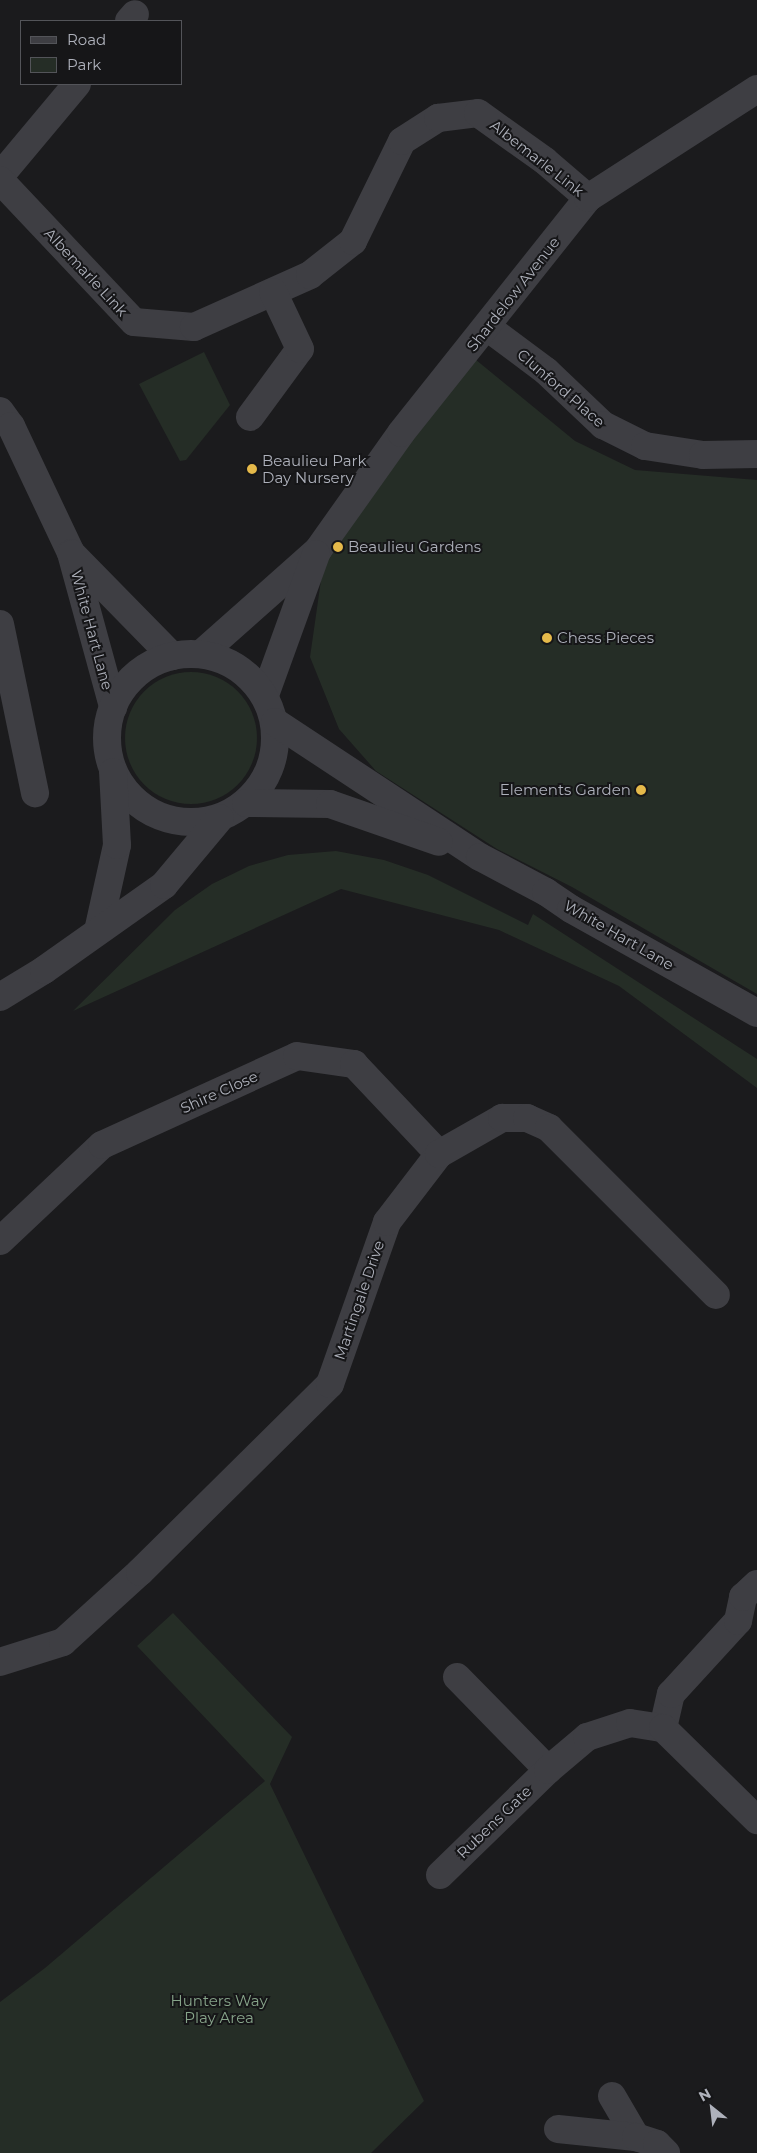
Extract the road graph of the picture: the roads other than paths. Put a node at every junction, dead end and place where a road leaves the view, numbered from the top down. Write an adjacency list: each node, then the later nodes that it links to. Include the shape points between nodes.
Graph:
1 (76, 85): 3 (street, Albemarle Link)
2 (757, 89): 4 (street, Shardelow Avenue)
3 (0, 178): 5 (street, Albemarle Link, via 134,322 194,327)
4 (588, 198): 5 (street, Albemarle Link, via 545,161 478,113 438,118 402,141 353,241 310,275); 6 (street, Shardelow Avenue)
5 (273, 292): 8 (street, via 300,349)
6 (487, 327): 9 (street, Clunford Place, via 546,372 603,426 644,446 703,454); 10 (street, Shardelow Avenue, via 401,433)
7 (0, 411): 11 (street, White Hart Lane)
8 (250, 417)
9 (757, 454)
10 (318, 550): 13 (street, Shardelow Avenue); 15 (street, Shardelow Avenue)
11 (71, 553): 14 (street, White Hart Lane); 16 (street, White Hart Lane)
12 (0, 624): 19 (street)
13 (201, 654): 14 (street); 15 (street, via 229,662 246,673)
14 (172, 656): 16 (street, via 151,664 128,682)
15 (265, 696): 17 (street)
16 (112, 707): 18 (street, via 106,743)
17 (275, 722): 20 (street, via 275,752 269,771); 22 (street, White Hart Lane)
18 (113, 772): 21 (street, via 121,786 142,807 168,820 192,823); 23 (street, via 117,845)
19 (35, 793)
20 (246, 803): 21 (street); 22 (street, White Hart Lane, via 330,804)
21 (220, 818): 23 (street, via 164,885)
22 (480, 857): 25 (street, White Hart Lane)
23 (98, 931): 24 (street)
24 (0, 997)
25 (757, 1013)
26 (440, 1154): 27 (street, Shire Close, via 354,1064 297,1056 102,1145); 28 (street, Martingale Drive, via 502,1118 527,1118 549,1128); 30 (street, Martingale Drive, via 387,1222 330,1384 140,1572 63,1642)
27 (0, 1241)
28 (716, 1295)
29 (757, 1584): 32 (street, via 743,1597 738,1621 671,1694)
30 (0, 1662)
31 (457, 1677): 33 (street)
32 (663, 1728): 33 (street, Rubens Gate, via 630,1723 587,1737); 34 (street)
33 (548, 1770): 35 (street, Rubens Gate)
34 (757, 1820)
35 (440, 1875)
36 (612, 2096): 38 (street)
37 (558, 2129): 39 (street)
38 (636, 2137): 39 (street); 40 (street, via 657,2144)
39 (607, 2143)
40 (666, 2153)

